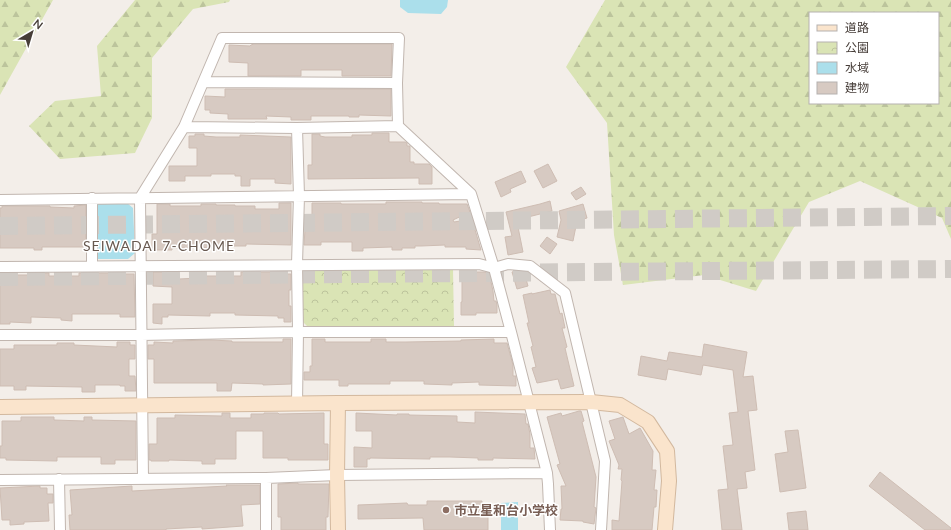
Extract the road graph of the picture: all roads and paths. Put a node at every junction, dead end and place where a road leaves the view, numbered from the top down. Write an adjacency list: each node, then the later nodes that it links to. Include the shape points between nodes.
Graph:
1 (204, 82): 2 (street); 2 (street, via 222,38 399,38); 4 (street)
2 (397, 83): 3 (street)
3 (398, 126): 5 (street); 6 (street)
4 (184, 127): 5 (street); 9 (street)
5 (297, 128): 7 (street)
6 (472, 194): 7 (street); 15 (street)
7 (299, 196): 9 (street); 11 (street)
8 (92, 198): 9 (street); 10 (street); 12 (street)
9 (140, 198): 13 (street)
10 (0, 200)
11 (297, 264): 13 (street); 15 (street, via 479,264); 16 (street)
12 (92, 266): 13 (street); 14 (street)
13 (141, 266): 19 (street)
14 (0, 267)
15 (494, 268): 17 (street); 21 (street, via 508,264 530,266 564,293)
16 (298, 332): 17 (street); 19 (street); 23 (street)
17 (511, 332): 20 (street)
18 (0, 335): 19 (street)
19 (141, 335): 24 (street)
20 (529, 402): 21 (street); 22 (street); 26 (street)
21 (590, 402): 36 (street, via 605,461); 37 (street, via 620,405 648,422 667,450 669,481)
22 (338, 403): 23 (street); 27 (street)
23 (297, 404): 24 (street)
24 (143, 406): 25 (street); 30 (street)
25 (0, 408)
26 (547, 474): 27 (street); 35 (street)
27 (337, 476): 28 (street); 34 (street)
28 (266, 478): 30 (street); 33 (street)
29 (59, 479): 30 (street); 31 (street); 32 (street)
30 (143, 479)
31 (0, 480)
32 (60, 530)
33 (266, 530)
34 (338, 530)
35 (550, 530)
36 (601, 530)
37 (665, 530)

